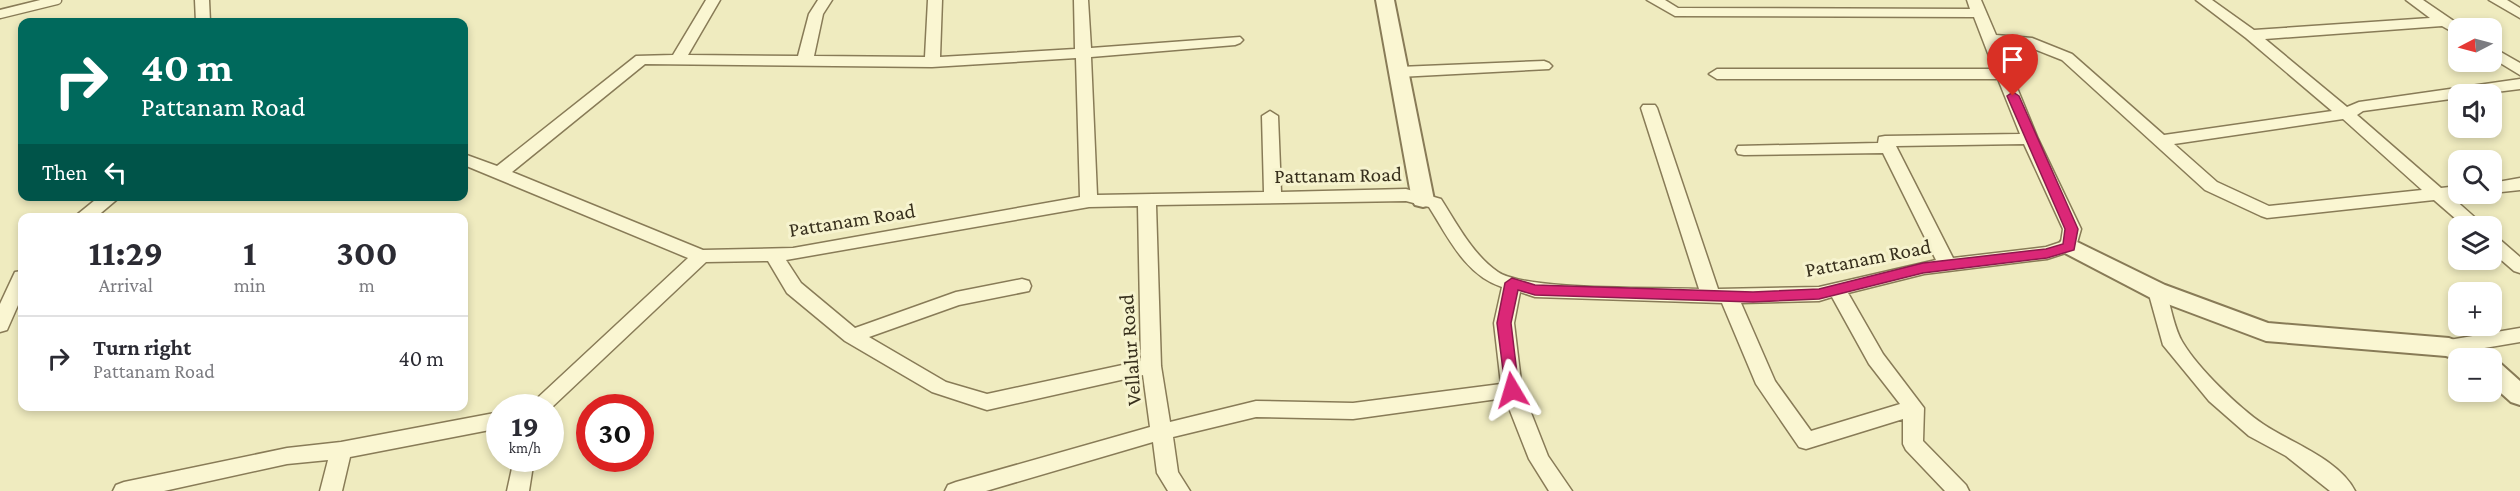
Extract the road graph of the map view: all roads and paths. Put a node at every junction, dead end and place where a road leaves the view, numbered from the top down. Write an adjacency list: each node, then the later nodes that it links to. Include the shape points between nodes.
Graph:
1 (57, 0): 13 (lane)
2 (202, 0): 15 (street)
3 (713, 0): 23 (street)
4 (825, 0): 24 (street, via 816,14)
5 (935, 0): 25 (street)
6 (1081, 0): 21 (street)
7 (1384, 0): 28 (street)
8 (1654, 0): 12 (street, via 1675,12)
9 (2204, 0): 18 (street)
10 (2413, 0): 16 (street)
11 (2496, 0): 14 (street)
12 (1977, 6): 19 (street)
13 (0, 14)
14 (2520, 14)
15 (203, 18)
16 (2445, 21): 17 (street); 18 (street)
17 (2448, 23)
18 (2251, 35): 33 (street)
19 (1991, 39): 30 (street); 36 (street, via 2032,42 2067,57)
20 (1235, 40): 21 (street)
21 (1082, 53): 25 (street); 48 (street)
22 (2502, 58): 27 (street)
23 (678, 59): 24 (street); 40 (street, via 641,59)
24 (805, 61): 25 (street)
25 (932, 62)
26 (1544, 66): 28 (street)
27 (2520, 70)
28 (1399, 72): 46 (street)
29 (1717, 74): 30 (street)
30 (2004, 74): 35 (street)
31 (2520, 84): 33 (street, via 2359,106)
32 (1649, 108): 63 (street)
33 (2346, 114): 36 (street); 44 (street)
34 (1270, 116): 45 (street)
35 (2030, 139): 37 (street, via 1885,141); 52 (street, via 2072,229)
36 (2161, 141): 44 (street, via 2211,186 2268,212)
37 (1889, 148): 38 (street); 56 (street)
38 (1744, 150)
39 (468, 161): 40 (street, Pattanam Road)
40 (500, 173): 55 (street, Pattanam Road)
41 (2520, 184): 42 (street)
42 (2502, 187)
43 (2448, 193): 44 (street)
44 (2437, 194): 51 (street)
45 (1273, 198): 46 (street, Pattanam Road, via 1406,195); 49 (street, Pattanam Road)
46 (1423, 200): 58 (street, Pattanam Road, via 1436,203 1466,251 1492,277)
47 (106, 201): 50 (street)
48 (1089, 201): 49 (street, Pattanam Road); 54 (street, Pattanam Road)
49 (1147, 201): 68 (street, Vellalur Road)
50 (89, 213)
51 (2462, 216)
52 (2069, 246): 56 (street, Pattanam Road, via 2047,253); 62 (street)
53 (2502, 251): 57 (street)
54 (772, 255): 55 (street, Pattanam Road); 66 (street, via 794,288)
55 (700, 256): 71 (street)
56 (1947, 265): 61 (street, Pattanam Road)
57 (2520, 267)
58 (1512, 283): 63 (street, Pattanam Road, via 1535,290); 70 (street, via 1504,323)
59 (18, 286): 64 (street)
60 (1022, 286): 66 (street, via 956,299)
61 (1837, 290): 63 (street, Pattanam Road, via 1819,294); 73 (street, via 1876,359)
62 (2157, 291): 67 (street, via 2266,332); 86 (street, via 2173,345 2216,396 2256,430 2294,450)
63 (1720, 296): 73 (street, via 1766,384 1806,441)
64 (0, 325)
65 (2520, 335): 67 (street)
66 (852, 336): 68 (street, via 939,387 987,402)
67 (2449, 347)
68 (1151, 366): 75 (street, Vellalur Road)
69 (2502, 380): 72 (street)
70 (1512, 390): 75 (street, via 1353,411 1256,409); 84 (street, via 1539,459)
71 (554, 394)
72 (2520, 395)
73 (1914, 408): 85 (street, via 1912,444)
74 (486, 423): 76 (street)
75 (1161, 432): 82 (street); 83 (street, Vellalur Road, via 1168,472)
76 (341, 450): 78 (street, via 287,456); 80 (street)
77 (522, 472): 81 (street)
78 (197, 483): 79 (street)
79 (124, 491)
80 (331, 491)
81 (518, 491)
82 (956, 491)
83 (1179, 491)
84 (1561, 491)
85 (1958, 491)
86 (2344, 491)

